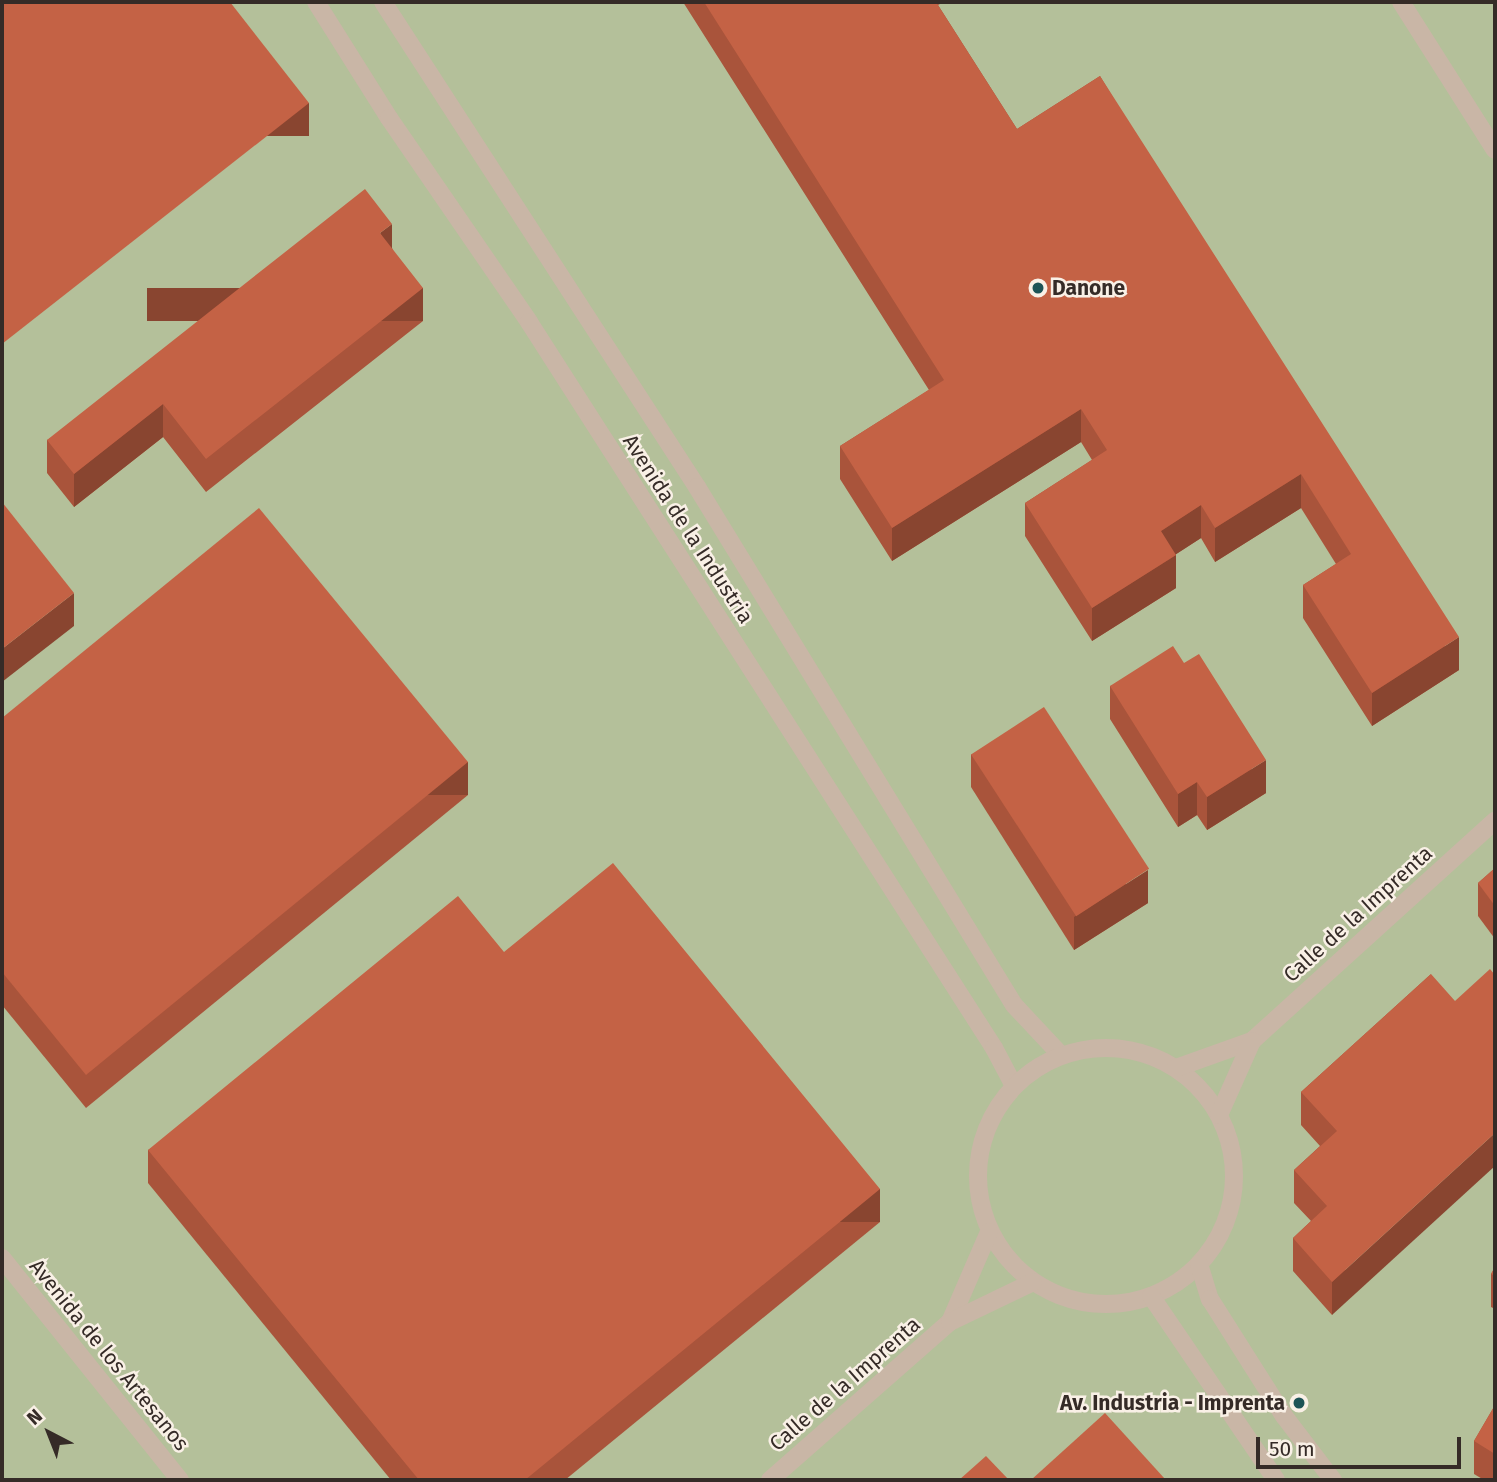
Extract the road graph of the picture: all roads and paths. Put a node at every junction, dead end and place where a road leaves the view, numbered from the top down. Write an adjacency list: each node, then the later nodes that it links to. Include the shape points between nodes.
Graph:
1 (316, 2): 9 (street, Avenida de la Industria, via 544,345)
2 (383, 2): 7 (street, Avenida de la Industria, via 704,498 1014,1005)
3 (1401, 2): 4 (street)
4 (1495, 150)
5 (1495, 821): 6 (street, Calle de la Imprenta)
6 (1252, 1041): 8 (street, Calle de la Imprenta); 10 (street, Calle de la Imprenta)
7 (1061, 1055): 8 (street, via 1101,1048 1140,1052); 9 (street)
8 (1176, 1068): 10 (street, via 1201,1089)
9 (1014, 1086): 11 (street, via 991,1118 979,1155 978,1194)
10 (1219, 1115): 13 (street, via 1232,1153 1233,1193 1222,1231)
11 (989, 1232): 14 (street, via 1008,1260); 16 (street, Calle de la Imprenta)
12 (2, 1258): 17 (street, Avenida de los Artesanos)
13 (1199, 1264): 15 (street); 20 (street, via 1210,1299 1284,1416)
14 (1033, 1282): 15 (street, via 1070,1300 1111,1305); 16 (street, Calle de la Imprenta)
15 (1151, 1296): 19 (street)
16 (950, 1322): 18 (street, Calle de la Imprenta)
17 (180, 1480)
18 (770, 1480)
19 (1276, 1480)
20 (1332, 1480)

